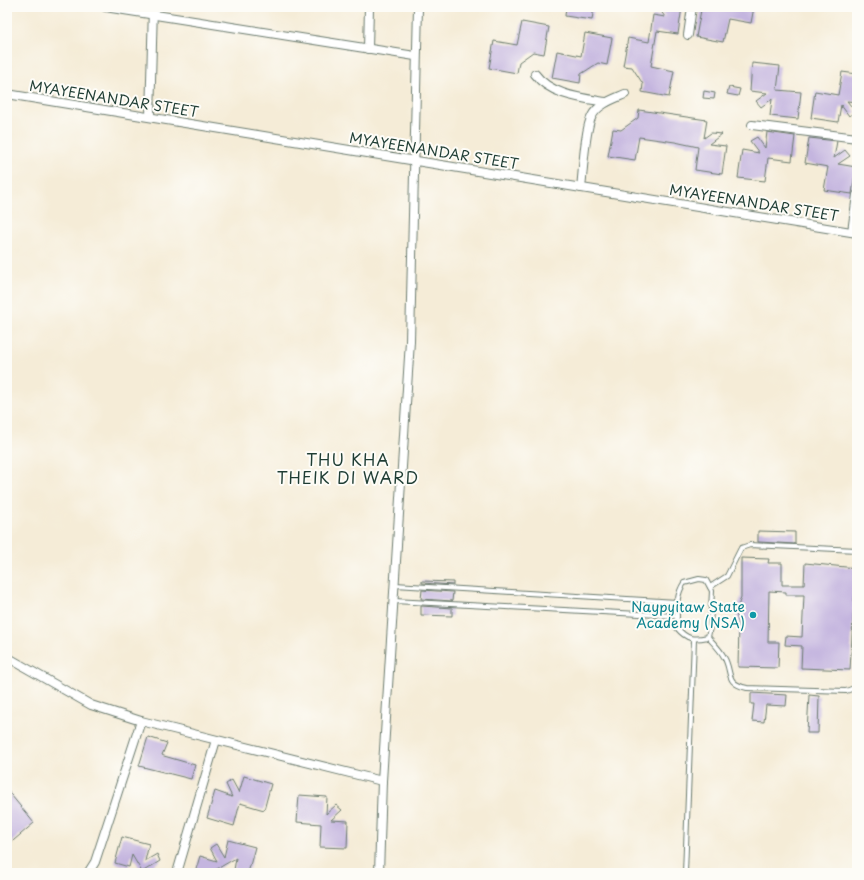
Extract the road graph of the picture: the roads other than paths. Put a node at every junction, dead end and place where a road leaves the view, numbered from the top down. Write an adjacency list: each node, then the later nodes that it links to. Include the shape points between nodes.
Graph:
1 (104, 7): 5 (street)
2 (369, 7): 7 (street)
3 (418, 7): 8 (street)
4 (692, 7): 6 (street)
5 (153, 11): 7 (street); 13 (street)
6 (688, 35)
7 (368, 49): 8 (street)
8 (416, 56): 16 (street)
9 (535, 74): 12 (street, via 542,83 554,90)
10 (7, 94): 13 (street, MYAYEENANDAR STEET)
11 (625, 94): 12 (street)
12 (606, 102): 17 (street, via 592,116 588,126)
13 (150, 118): 16 (street, MYAYEENANDAR STEET)
14 (752, 124): 15 (street)
15 (857, 138)
16 (414, 161): 17 (street, MYAYEENANDAR STEET); 21 (street, via 410,341)
17 (581, 188): 19 (street, MYAYEENANDAR STEET)
18 (857, 195): 19 (street)
19 (855, 232)
20 (857, 550): 22 (lane, via 750,545 741,548 727,576)
21 (395, 584): 23 (street); 24 (lane)
22 (710, 587): 24 (lane, via 706,580 690,580 680,589); 26 (lane, via 712,591)
23 (394, 601): 25 (lane); 32 (street)
24 (677, 602): 25 (lane)
25 (677, 616): 27 (lane, via 677,628 687,638)
26 (708, 636): 27 (lane); 29 (lane, via 724,656 732,681 737,686 846,692)
27 (694, 640): 36 (lane)
28 (7, 657): 30 (street, via 91,705)
29 (857, 687)
30 (141, 721): 31 (street); 33 (street, via 95,862)
31 (216, 740): 32 (street); 34 (street)
32 (382, 781): 35 (street)
33 (88, 873)
34 (177, 873)
35 (379, 873)
36 (685, 873)

